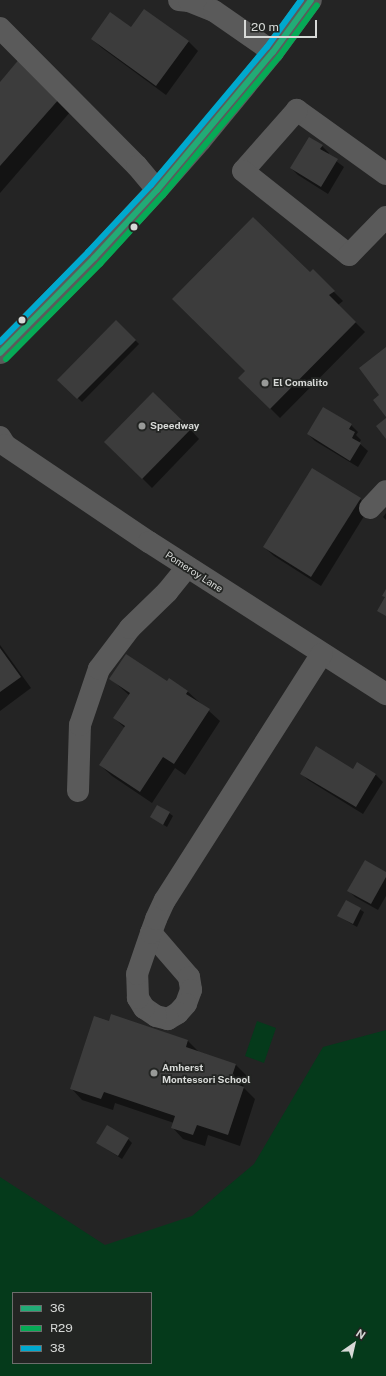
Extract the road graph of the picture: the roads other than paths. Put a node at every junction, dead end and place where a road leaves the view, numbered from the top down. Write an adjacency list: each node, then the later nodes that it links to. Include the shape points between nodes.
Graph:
1 (179, 0): 4 (street, via 189,1 214,11)
2 (311, 0): 4 (main road)
3 (0, 28): 6 (street, via 137,166)
4 (273, 52): 6 (main road)
5 (386, 174): 7 (street, via 298,110 243,172 349,255)
6 (157, 190): 8 (main road)
7 (386, 217)
8 (0, 353)
9 (2, 442): 12 (street, Pomeroy Lane)
10 (386, 491): 11 (street)
11 (370, 508)
12 (187, 567): 13 (street, Pomeroy Lane); 15 (street, via 167,592 130,628 99,669 80,725)
13 (322, 654): 14 (street, Pomeroy Lane); 16 (street, via 165,900)
14 (386, 694)
15 (78, 791)
16 (151, 933)

